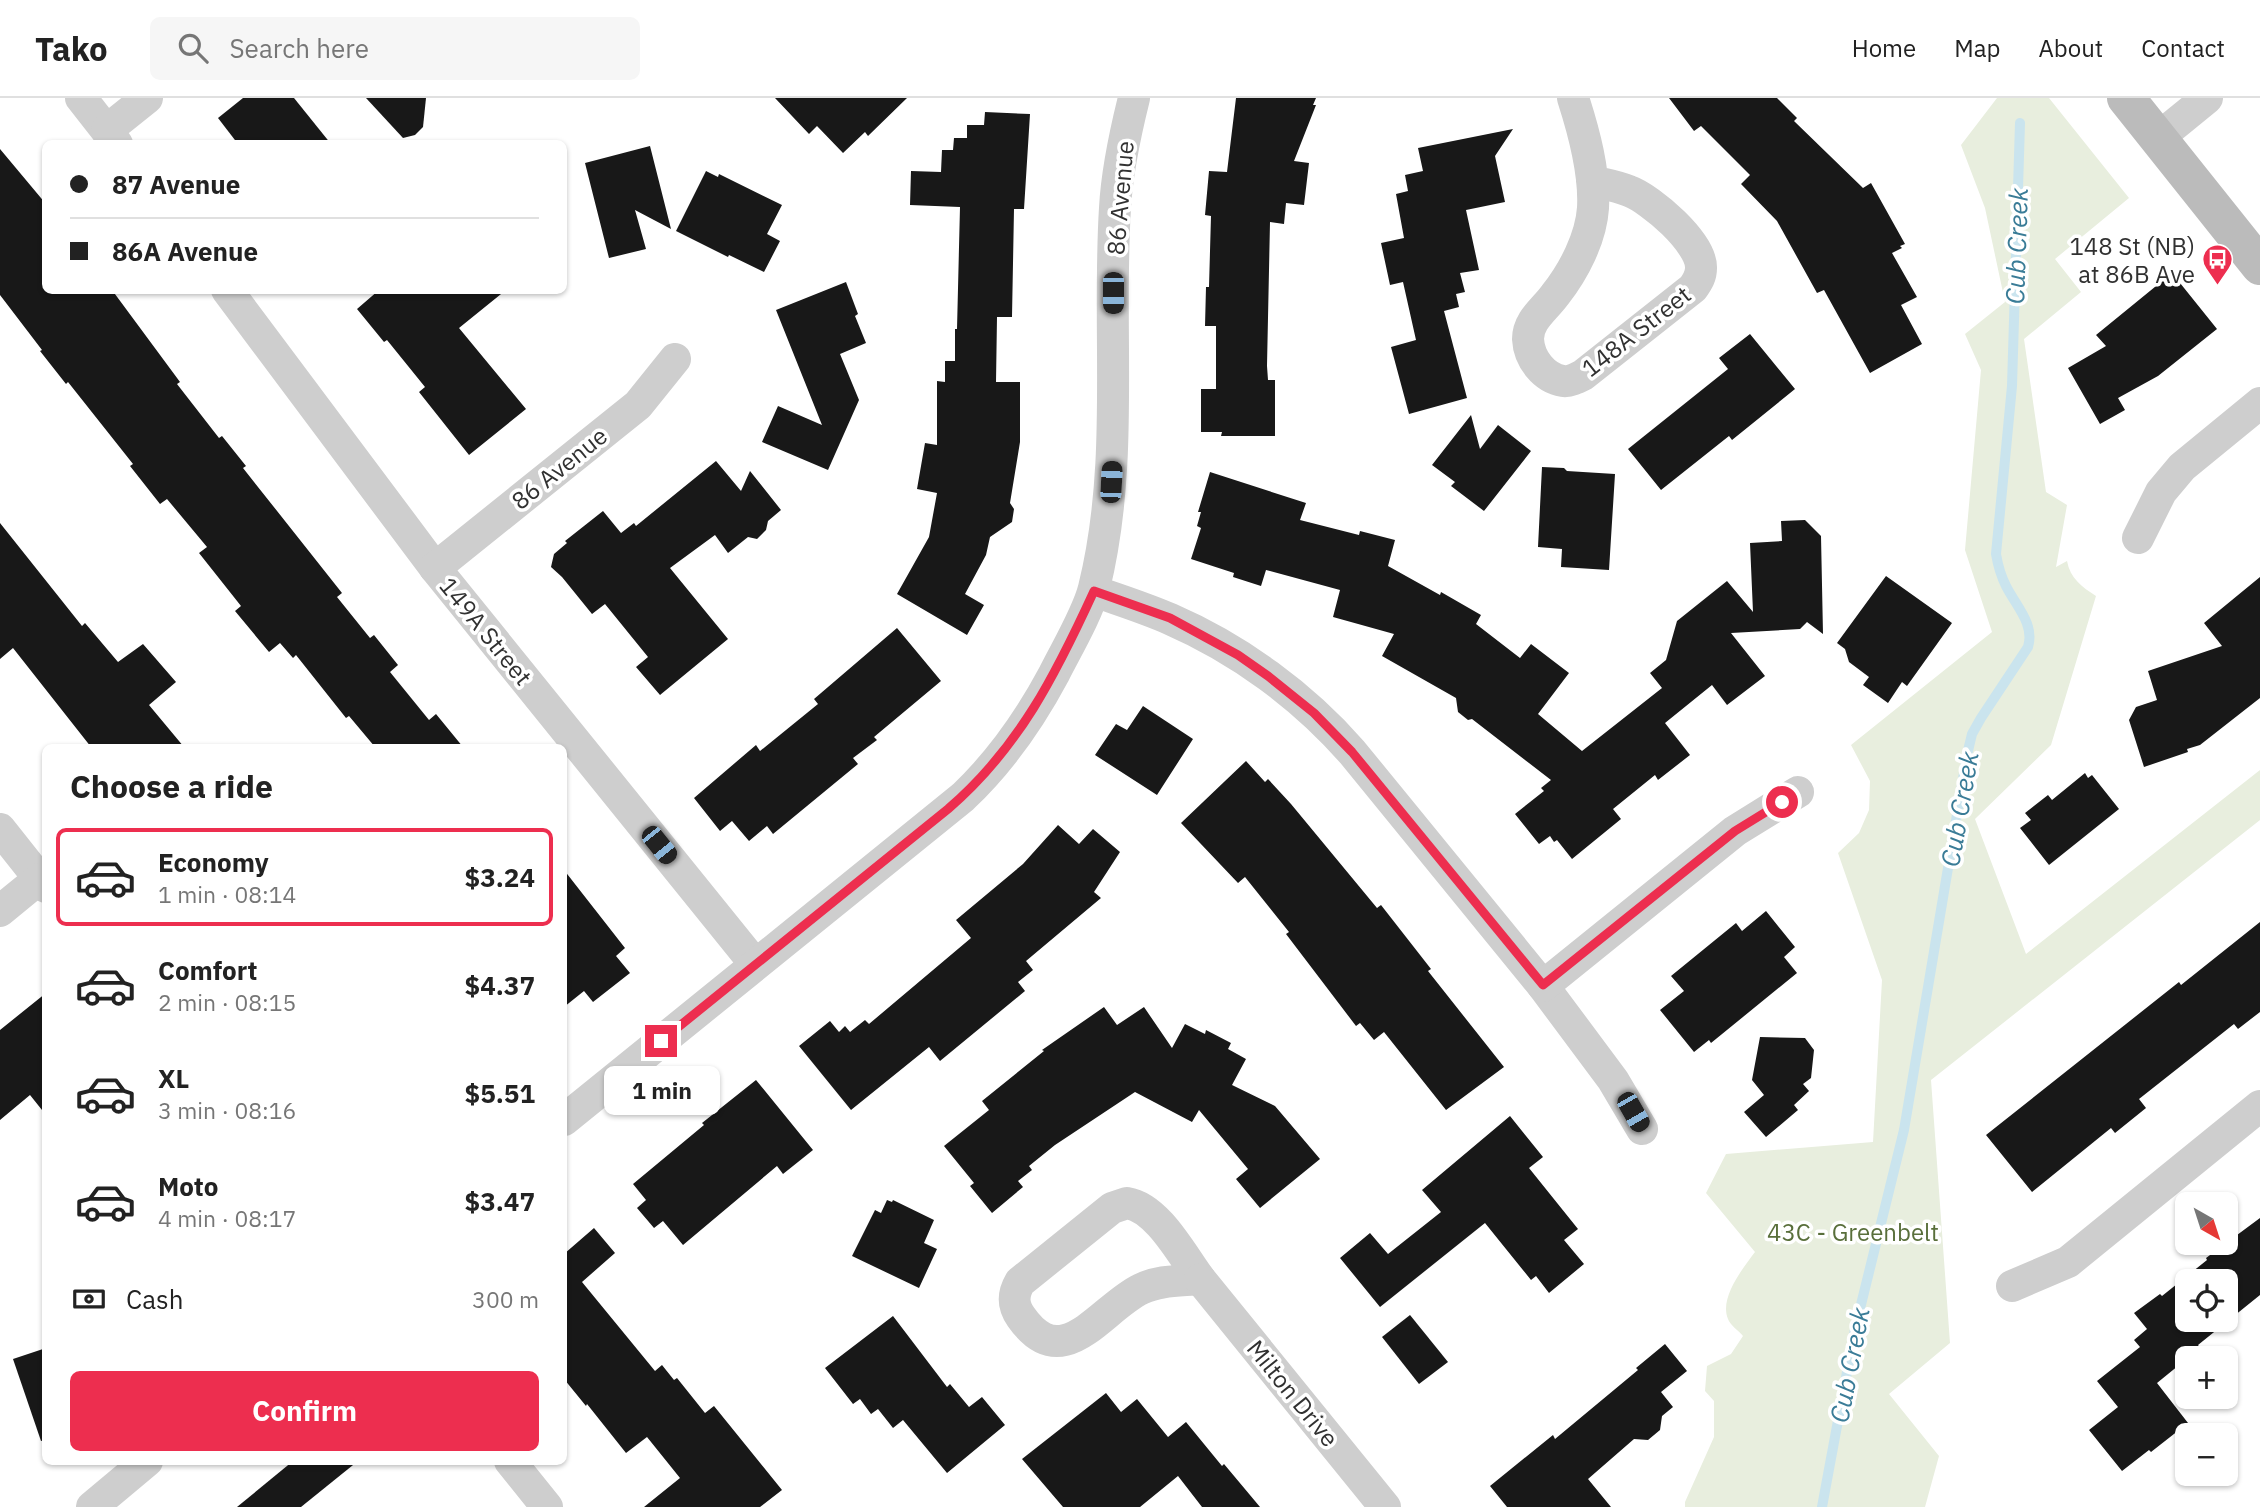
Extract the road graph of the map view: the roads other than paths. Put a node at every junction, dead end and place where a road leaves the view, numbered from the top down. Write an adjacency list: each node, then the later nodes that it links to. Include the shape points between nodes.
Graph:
1 (81, 98): 7 (street)
2 (146, 98): 7 (street)
3 (1133, 98): 16 (street, 86 Avenue, via 1115,205 1111,482)
4 (1573, 98): 9 (street, 148A Street)
5 (2126, 98): 8 (street)
6 (2207, 98): 8 (street)
7 (112, 137)
8 (2158, 138): 10 (street)
9 (1591, 181): 9 (street, 148A Street, via 1593,209 1577,261 1534,319 1528,339 1534,360 1547,376 1565,382 1583,375 1693,288 1702,265 1691,244 1661,211 1629,191)
10 (2260, 266)
11 (230, 294): 15 (street, 149A Street)
12 (675, 359): 15 (street, 86 Avenue, via 638,405)
13 (2260, 403): 14 (street, via 2182,467 2161,492)
14 (2138, 538)
15 (435, 568): 21 (street, 149A Street)
16 (1094, 591): 21 (street, 86 Avenue, via 1044,692 1014,739 976,784); 22 (street, via 1170,618 1238,655 1314,713 1352,752)
17 (1798, 792): 22 (street, via 1735,831)
18 (0, 829): 19 (street)
19 (42, 883): 20 (street)
20 (0, 911)
21 (755, 964): 24 (street, 86 Avenue)
22 (1543, 985): 25 (street, via 1613,1080)
23 (2260, 1106): 27 (street, via 2068,1262)
24 (567, 1119)
25 (1642, 1129)
26 (1200, 1279): 26 (street, Milton Drive, via 1153,1216 1127,1203 1112,1208 1020,1282 1014,1302 1036,1334 1058,1341 1075,1337 1144,1287); 32 (street, Milton Drive)
27 (2012, 1286)
28 (142, 1465): 30 (street)
29 (513, 1465): 31 (street)
30 (92, 1507)
31 (547, 1507)
32 (1385, 1507)

